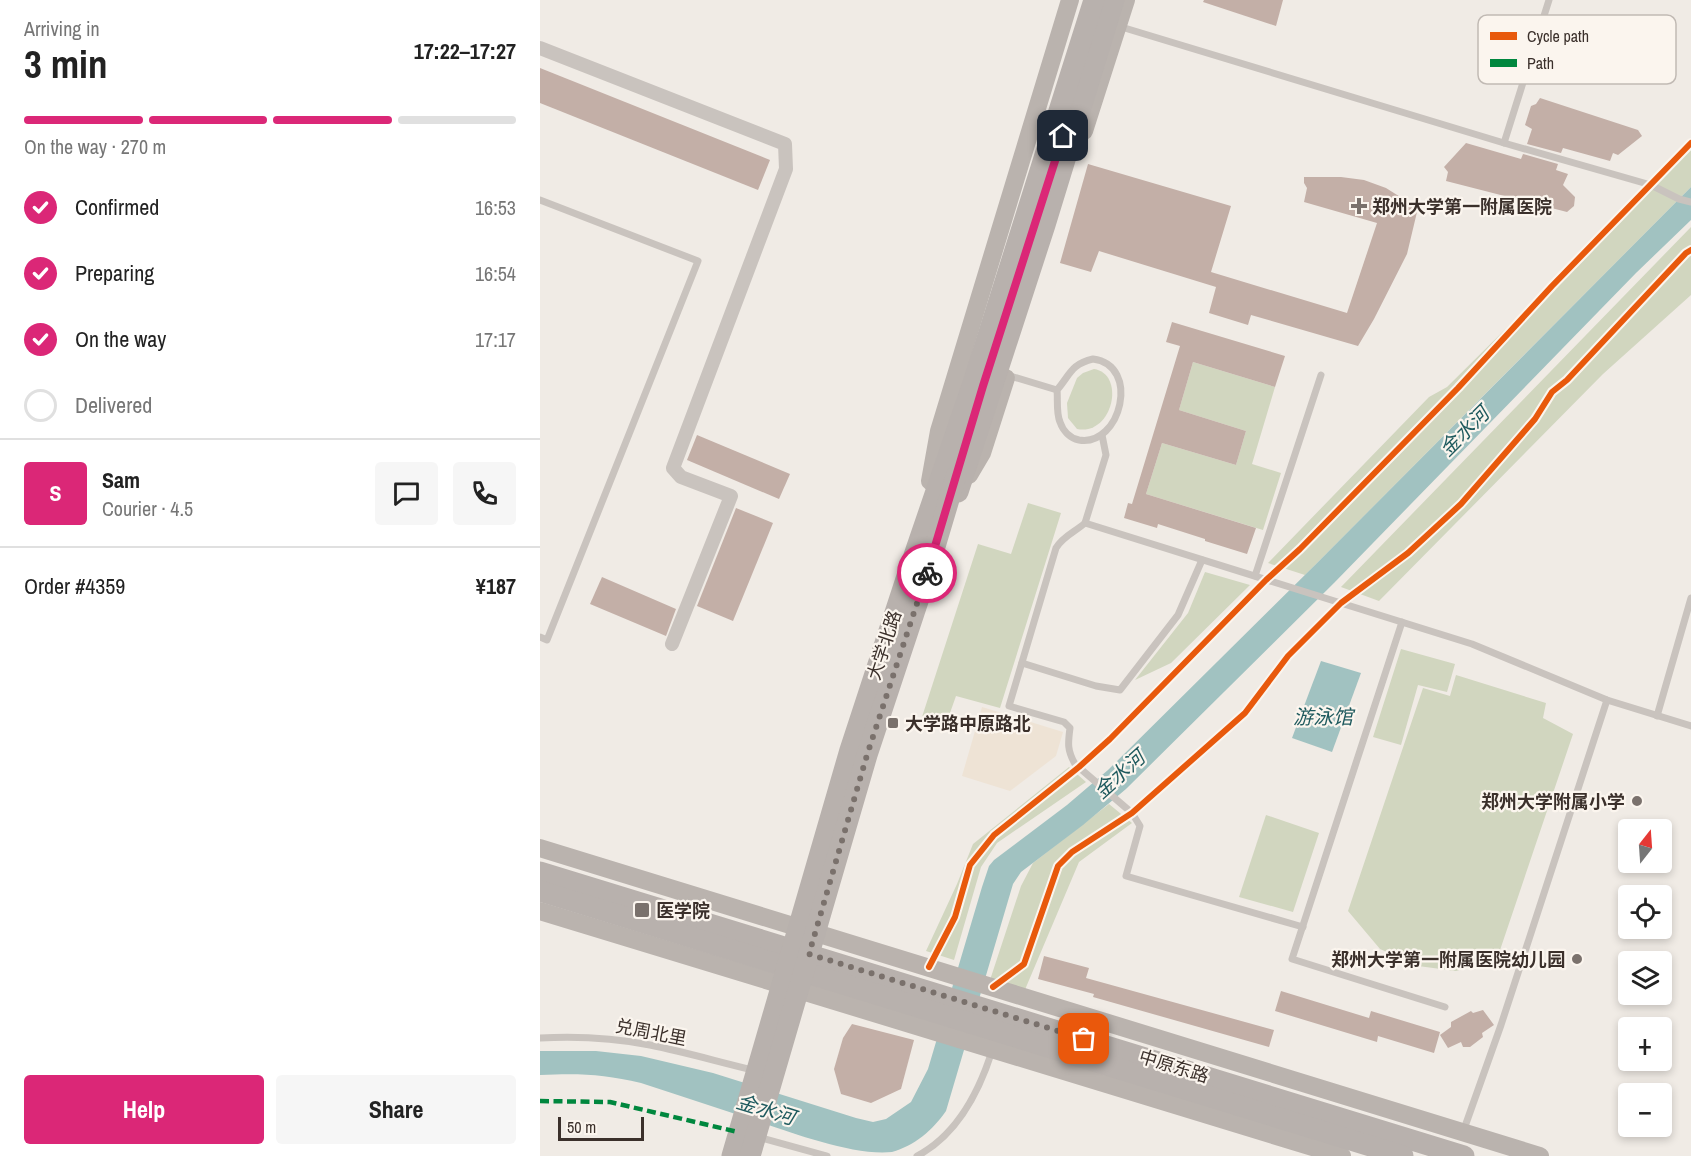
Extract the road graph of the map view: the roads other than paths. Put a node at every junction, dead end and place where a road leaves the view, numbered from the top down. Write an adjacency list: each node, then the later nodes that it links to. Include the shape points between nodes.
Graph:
1 (1070, 0): 20 (street, via 939,431)
2 (1083, 0): 20 (main road)
3 (1094, 0): 17 (main road, 大学北路)
4 (1106, 0): 17 (main road, 大学北路)
5 (1114, 0): 21 (main road)
6 (1126, 0): 9 (street)
7 (1549, 0): 8 (lane)
8 (1544, 15)
9 (1118, 26): 12 (lane); 15 (street)
10 (540, 48): 29 (street, via 785,144 786,169 673,468 681,477 731,496)
11 (1523, 84): 12 (lane)
12 (1504, 143): 14 (lane, via 1651,185)
13 (540, 200): 28 (lane, via 698,261 548,640)
14 (1691, 202)
15 (1007, 375): 18 (lane); 21 (street, via 982,453)
16 (1322, 375): 25 (lane)
17 (978, 384): 24 (main road, 大学北路)
18 (1057, 390): 19 (lane, via 1057,412 1066,432 1083,441); 19 (lane, via 1079,363 1093,359 1112,366 1120,381 1121,398 1116,415)
19 (1102, 435): 22 (lane, via 1106,454)
20 (930, 481): 24 (main road)
21 (959, 492): 24 (main road)
22 (1085, 523): 23 (lane); 30 (lane, via 1061,539 1056,548)
23 (1202, 560): 25 (lane); 30 (lane, via 1179,615 1120,690)
24 (916, 576): 39 (main road, 大学北路, via 867,755)
25 (1255, 576): 27 (lane)
26 (1691, 598): 32 (lane)
27 (1402, 622): 31 (lane, via 1472,644); 38 (lane)
28 (540, 637)
29 (672, 644)
30 (1022, 663): 38 (lane, via 1009,706 1064,722 1070,728 1069,755 1132,813 1140,826 1126,876)
31 (1606, 700): 32 (lane); 45 (lane)
32 (1657, 716): 33 (lane)
33 (1691, 726)
34 (540, 848): 39 (street)
35 (540, 872): 40 (main road, 中原东路)
36 (540, 891): 40 (main road, 中原东路)
37 (540, 911): 40 (street)
38 (1303, 927): 41 (lane, via 1292,959)
39 (807, 930): 40 (main road, 大学北路); 45 (street)
40 (795, 969): 42 (main road, 中原东路); 44 (main road, 大学北路)
41 (1445, 1007)
42 (991, 1033): 49 (lane, via 982,1081 972,1100 942,1138); 50 (street); 51 (main road, 中原东路); 52 (main road, 中原东路)
43 (540, 1038): 44 (lane, 兑周北里, via 599,1038 640,1044)
44 (760, 1076): 46 (main road, 大学北路)
45 (1463, 1132): 53 (street)
46 (748, 1142): 47 (main road, 大学北路); 48 (lane)
47 (732, 1156)
48 (827, 1156)
49 (917, 1156)
50 (1342, 1156)
51 (1403, 1156)
52 (1464, 1156)
53 (1540, 1156)

